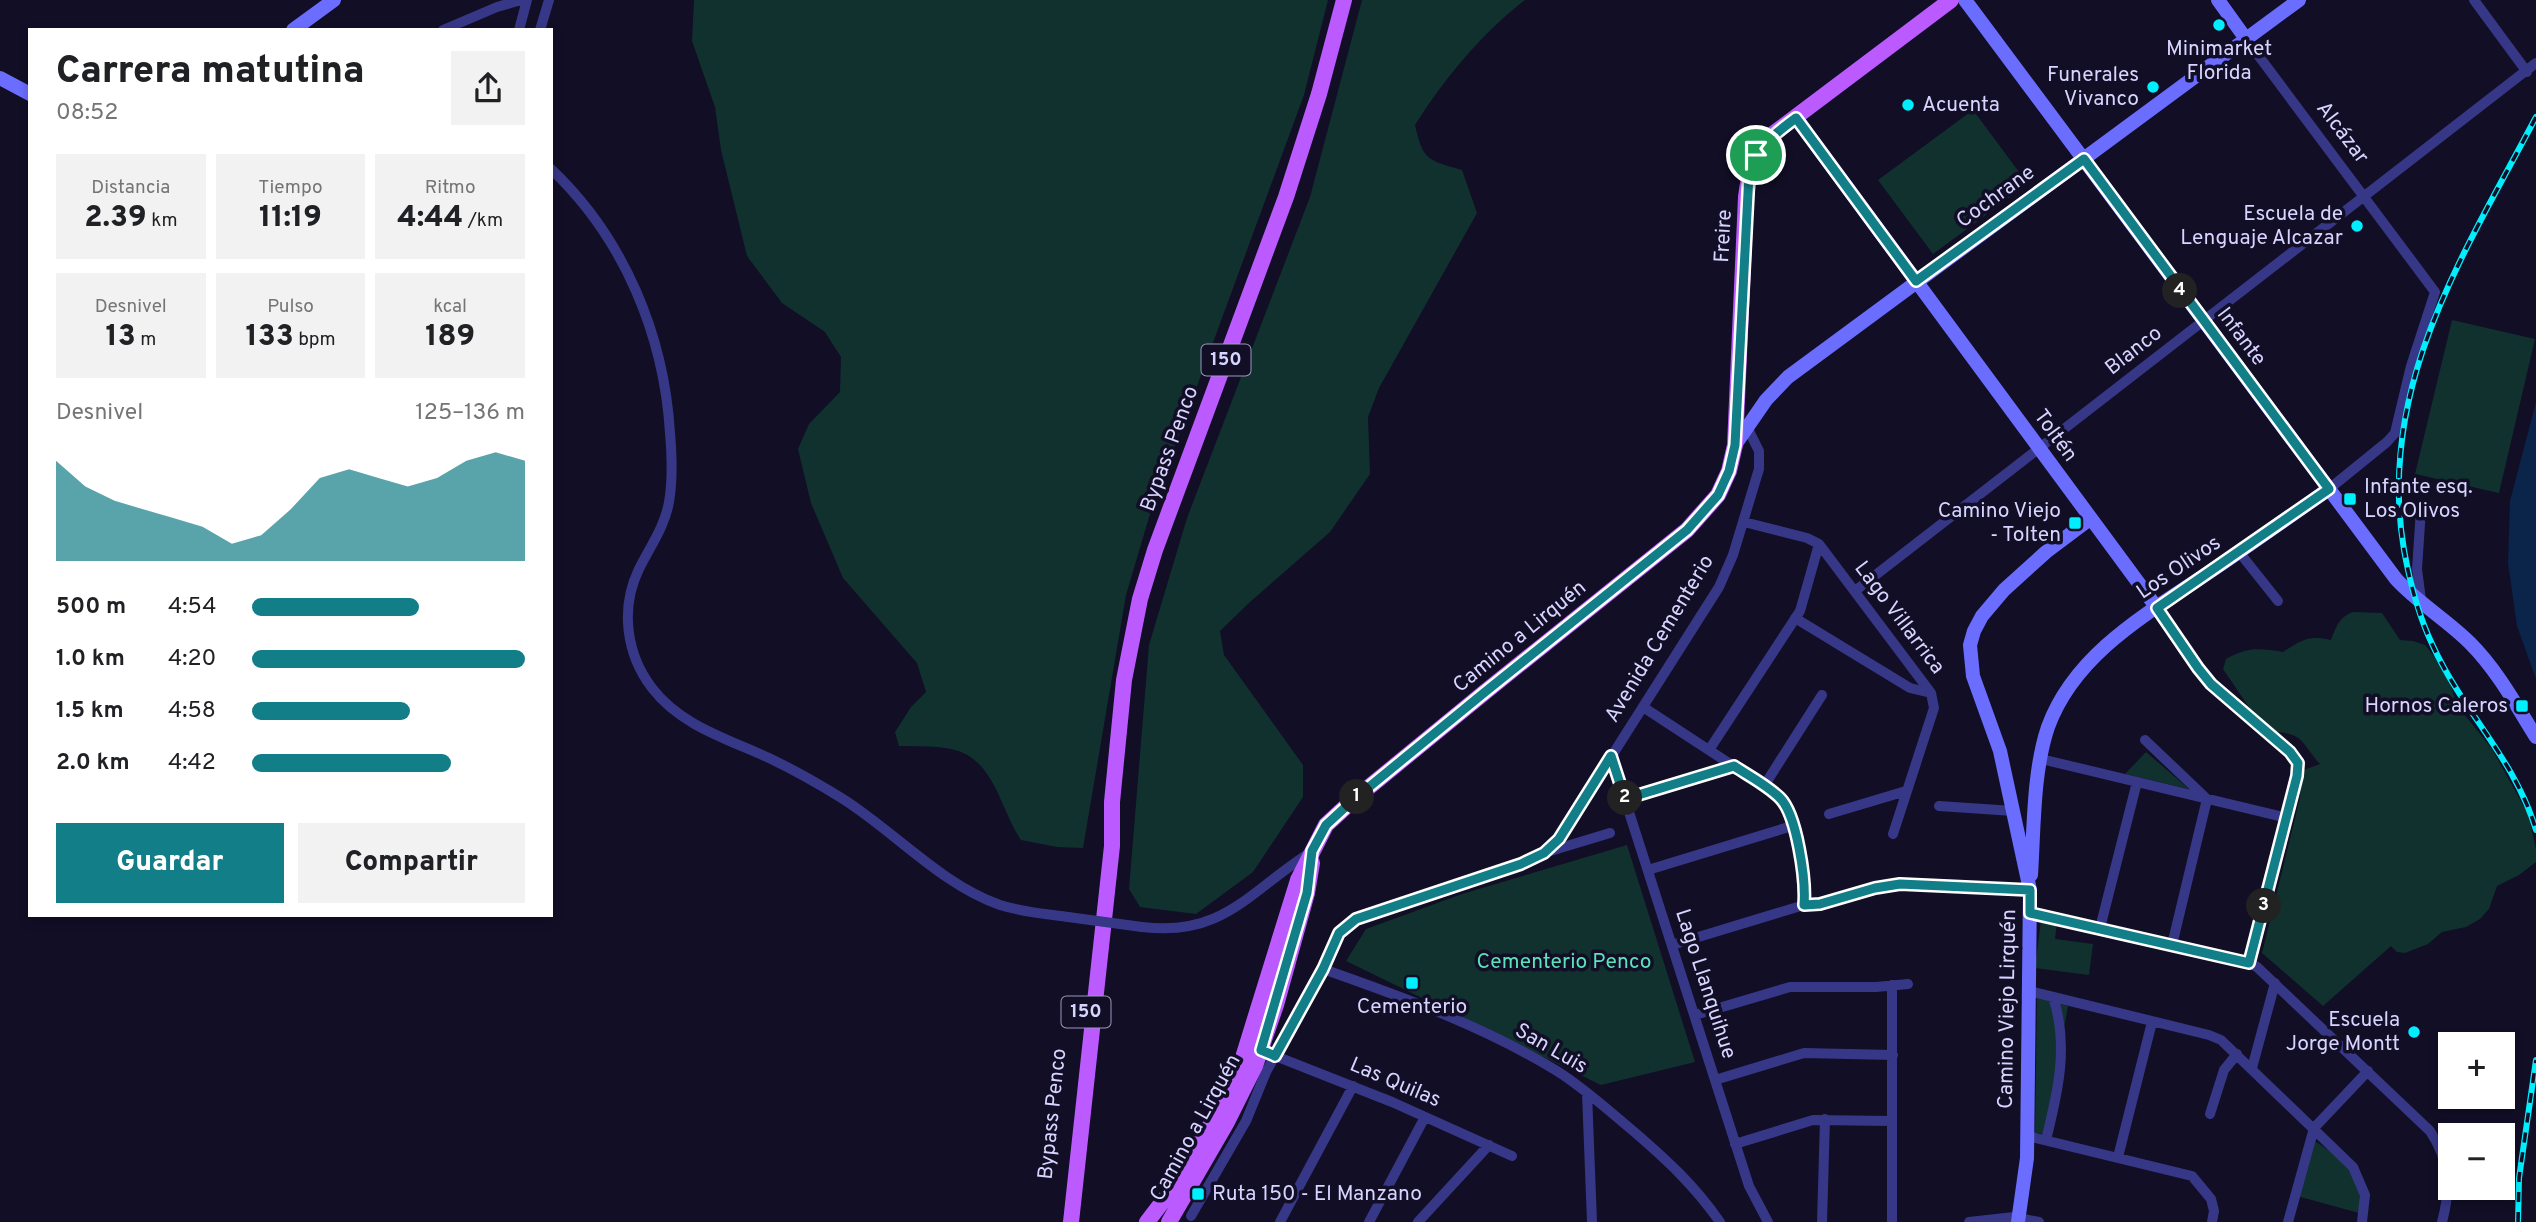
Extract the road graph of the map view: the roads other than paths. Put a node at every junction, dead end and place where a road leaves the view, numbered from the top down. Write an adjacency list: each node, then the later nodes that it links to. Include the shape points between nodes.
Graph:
1 (334, 0): 11 (street)
2 (521, 0): 12 (street)
3 (527, 0): 13 (street)
4 (549, 0): 14 (street)
5 (1344, 0): 55 (main road, Bypass Penco / 150, via 1286,197 1140,599 1128,655)
6 (1951, 0): 20 (main road, Freire)
7 (1965, 0): 21 (street, Infante)
8 (2218, 0): 15 (street, Alcázar)
9 (2299, 0): 15 (street, Cochrane)
10 (2474, 0): 17 (street)
11 (296, 28)
12 (448, 28)
13 (520, 28)
14 (541, 28)
15 (2246, 39): 21 (street, Cochrane); 23 (street, Alcázar)
16 (2536, 63): 17 (street, Blanco)
17 (2527, 72): 23 (street, Blanco)
18 (0, 78): 19 (street)
19 (28, 93)
20 (1796, 118): 24 (street, Toltén); 28 (main road, Freire, via 1766,141 1749,174)
21 (2084, 159): 24 (street, Cochrane); 25 (street, Infante)
22 (553, 171): 64 (street, bridge, via 591,215 622,263 650,324 662,369 671,443 669,502 663,524 636,575 628,608 631,643 647,681 661,699 708,732 796,772 842,799 972,892 1011,908 1167,929 1188,927 1223,916)
23 (2364, 198): 25 (street, Blanco); 27 (street, Alcázar, via 2434,290 2397,425)
24 (1916, 281): 26 (street, Cochrane, via 1780,384); 29 (street, Toltén)
25 (2203, 322): 29 (street, Blanco); 30 (street, Infante)
26 (1747, 427): 28 (street, Cochrane); 33 (street, Avenida Cementerio, via 1760,460)
27 (2387, 442): 30 (street, Los Olivos)
28 (1735, 445): 64 (main road, Camino a Lirquén, via 1725,482 1693,525 1338,813)
29 (2039, 449): 32 (street, Toltén); 36 (street, Blanco)
30 (2329, 489): 35 (street, Los Olivos); 37 (street, Infante, via 2396,579)
31 (2421, 509): 37 (street)
32 (2090, 519): 39 (street, Toltén); 58 (street, Camino Viejo Lirquén, via 2004,590 1982,616 1972,637 1971,668 2000,751)
33 (1744, 522): 34 (street); 43 (street, Avenida Cementerio, via 1719,587)
34 (1819, 544): 36 (street, Lago Villarrica); 40 (street)
35 (2239, 552): 38 (street); 39 (street, Los Olivos)
36 (1855, 591): 41 (street, Lago Villarrica)
37 (2417, 598): 44 (street, Infante, via 2483,657)
38 (2278, 601)
39 (2157, 608): 48 (street, Los Olivos, via 2101,651 2073,680 2051,720); 59 (street, Toltén, via 2211,684 2298,763)
40 (1796, 618): 41 (street, via 1910,688); 46 (street)
41 (1931, 692): 52 (street, Lago Villarrica, via 1934,708)
42 (1822, 695): 51 (street)
43 (1643, 706): 46 (street); 47 (street, Avenida Cementerio)
44 (2536, 737)
45 (2146, 740): 54 (street)
46 (1709, 750): 49 (street)
47 (1611, 756): 53 (street, Lago Llanquihue); 65 (street, Avenida Cementerio, via 1559,839)
48 (2041, 759): 50 (street); 60 (street, Los Olivos)
49 (1734, 766): 51 (street); 53 (street)
50 (2137, 782): 54 (street); 70 (street)
51 (1764, 786): 61 (street, via 1783,802)
52 (1906, 791): 57 (street); 63 (street, Lago Villarrica)
53 (1625, 799): 66 (street, Lago Llanquihue)
54 (2207, 799): 59 (street); 72 (street)
55 (1112, 802): 104 (main road, Bypass Penco / 150); 105 (main road, Bypass Penco / 150, via 1112,846)
56 (1939, 806): 58 (street)
57 (1829, 814)
58 (2014, 816): 60 (street, via 2024,823); 67 (street, Camino Viejo Lirquén)
59 (2287, 818): 73 (street)
60 (2035, 819): 67 (street, Los Olivos)
61 (1792, 826): 66 (street); 68 (street, via 1804,869)
62 (1610, 833): 65 (street, Avenida Cementerio)
63 (1893, 834)
64 (1312, 851): 82 (main road, Camino a Lirquén, via 1307,893); 106 (main road, Camino a Lirquén, via 1291,900 1241,1064 1215,1117)
65 (1544, 853): 74 (street, Avenida Cementerio, via 1352,921 1339,933)
66 (1648, 870): 71 (street, Lago Llanquihue)
67 (2030, 890): 68 (street, via 1900,884); 69 (street, Camino Viejo Lirquén)
68 (1804, 905): 71 (street)
69 (2030, 913): 70 (street); 78 (street, Camino Viejo Lirquén)
70 (2100, 928): 72 (street)
71 (1672, 945): 80 (street, Lago Llanquihue)
72 (2172, 945): 73 (street)
73 (2249, 963): 75 (street)
74 (1323, 969): 82 (street, Avenida Cementerio); 89 (street, San Luis, via 1481,1032 1529,1055)
75 (2275, 983): 85 (street); 86 (street)
76 (1908, 984): 77 (street)
77 (1892, 985): 80 (street, via 1790,987); 84 (street)
78 (2029, 992): 79 (street); 95 (street, Camino Viejo Lirquén)
79 (2053, 997): 81 (street); 96 (street, via 2060,1027 2061,1069)
80 (1695, 1015): 87 (street, Lago Llanquihue)
81 (2152, 1022): 83 (street, via 2214,1037); 100 (street)
82 (1268, 1053): 88 (street, Las Quilas); 101 (main road, Camino a Lirquén, via 1239,1101)
83 (2236, 1054): 85 (street); 90 (street, via 2224,1070)
84 (1893, 1055): 87 (street, via 1804,1053); 93 (street)
85 (2252, 1068): 94 (street)
86 (2368, 1071): 94 (street); 121 (street, via 2424,1124 2440,1148 2448,1180)
87 (1715, 1080): 97 (street, Lago Llanquihue)
88 (1353, 1086): 91 (street, Las Quilas); 108 (street)
89 (1587, 1093): 111 (street); 112 (street, San Luis, via 1678,1170)
90 (2210, 1114)
91 (1425, 1117): 98 (street, Las Quilas); 109 (street)
92 (1825, 1119): 93 (street); 97 (street); 114 (street)
93 (1892, 1121): 115 (street)
94 (2314, 1128): 103 (street, via 2349,1162 2361,1181 2366,1200); 119 (street)
95 (2027, 1136): 96 (street); 102 (street, Camino Viejo Lirquén)
96 (2046, 1140): 100 (street)
97 (1735, 1143): 113 (street, Lago Llanquihue, via 1752,1194)
98 (1489, 1145): 99 (street, Las Quilas); 110 (street)
99 (1512, 1156)
100 (2118, 1157): 118 (street, via 2192,1176 2213,1204)
101 (1190, 1214): 107 (main road, Camino a Lirquén)
102 (2018, 1220): 116 (street); 117 (street)
103 (2362, 1221): 120 (street)
104 (1063, 1222)
105 (1072, 1222)
106 (1147, 1222)
107 (1168, 1222)
108 (1280, 1222)
109 (1369, 1222)
110 (1418, 1222)
111 (1592, 1222)
112 (1720, 1222)
113 (1768, 1222)
114 (1822, 1222)
115 (1892, 1222)
116 (1969, 1222)
117 (2039, 1222)
118 (2212, 1222)
119 (2288, 1222)
120 (2373, 1222)
121 (2442, 1222)

